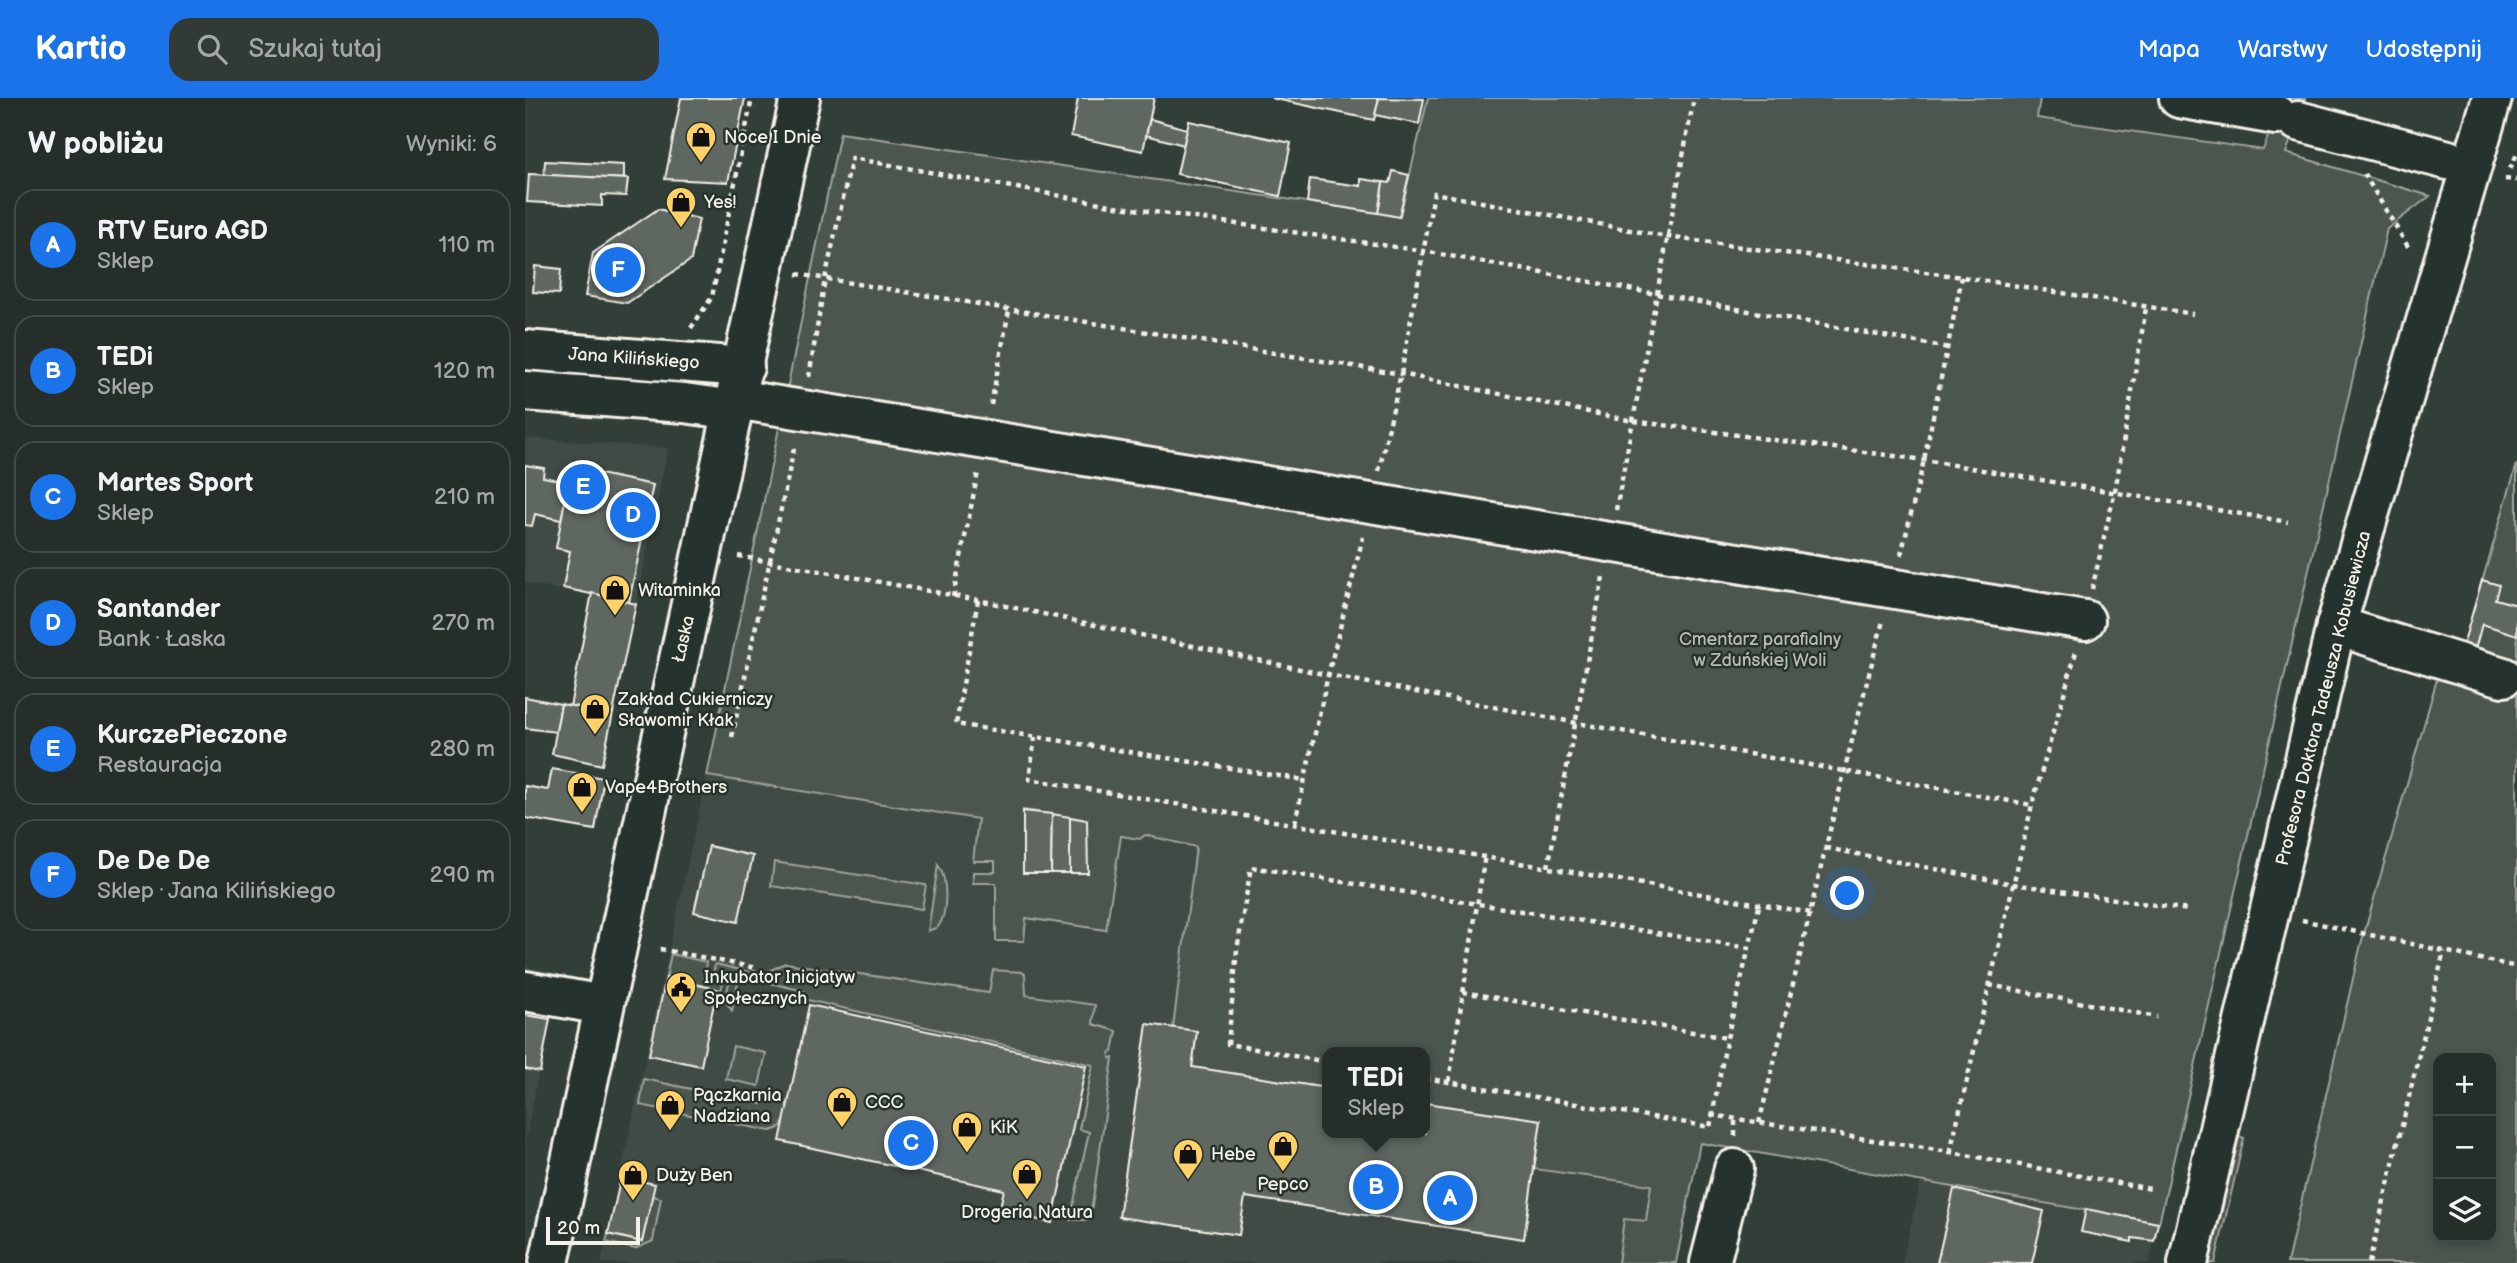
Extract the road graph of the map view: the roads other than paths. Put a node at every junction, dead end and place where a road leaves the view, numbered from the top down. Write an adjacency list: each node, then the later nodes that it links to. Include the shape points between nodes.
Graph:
1 (800, 98): 7 (street, Łaska)
2 (2179, 98): 4 (street, via 2287,118)
3 (2492, 98): 9 (street, Profesora Doktora Tadeusza Kobusiewicza)
4 (2448, 160)
5 (525, 350): 7 (street, Jana Kilińskiego, via 688,363)
6 (525, 390): 7 (street, via 684,402)
7 (738, 392): 8 (street, via 803,412); 12 (street, Łaska)
8 (2085, 620)
9 (2336, 626): 10 (street); 16 (street, Profesora Doktora Tadeusza Kobusiewicza)
10 (2504, 677)
11 (525, 991): 12 (street)
12 (603, 1005): 14 (street, Łaska)
13 (1734, 1169): 15 (street)
14 (549, 1263)
15 (1710, 1263)
16 (2188, 1263)

